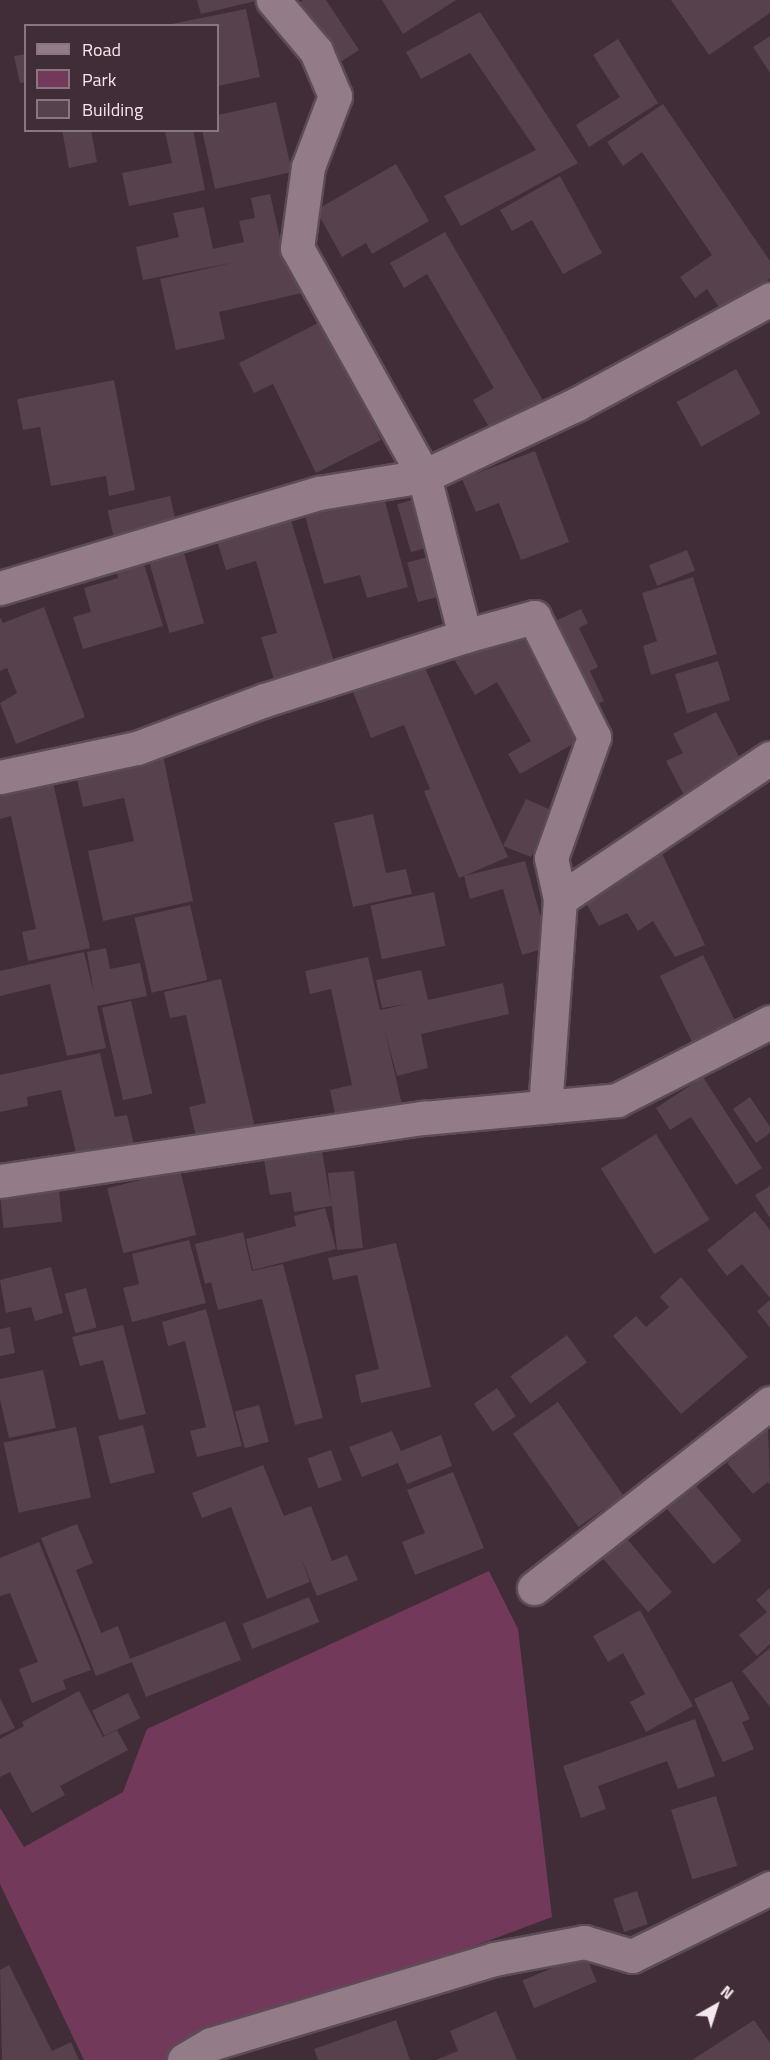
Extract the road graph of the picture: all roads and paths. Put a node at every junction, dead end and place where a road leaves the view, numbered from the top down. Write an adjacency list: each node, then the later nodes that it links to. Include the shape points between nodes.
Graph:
1 (273, 0): 3 (street, via 316,51 335,96 308,167 297,248)
2 (770, 299): 3 (street, via 577,404)
3 (424, 476): 4 (street, via 319,493); 5 (street)
4 (0, 588)
5 (465, 636): 7 (street, via 265,699 137,748); 8 (street, via 534,617 594,737 551,858)
6 (770, 758): 8 (street)
7 (0, 777)
8 (560, 899): 10 (street)
9 (770, 1022): 10 (street, via 617,1100)
10 (545, 1106): 11 (street, via 424,1118)
11 (0, 1181)
12 (770, 1403): 13 (street)
13 (534, 1588)
14 (770, 1888): 15 (street, via 632,1956 584,1941 494,1959 212,2044)
15 (184, 2060)

